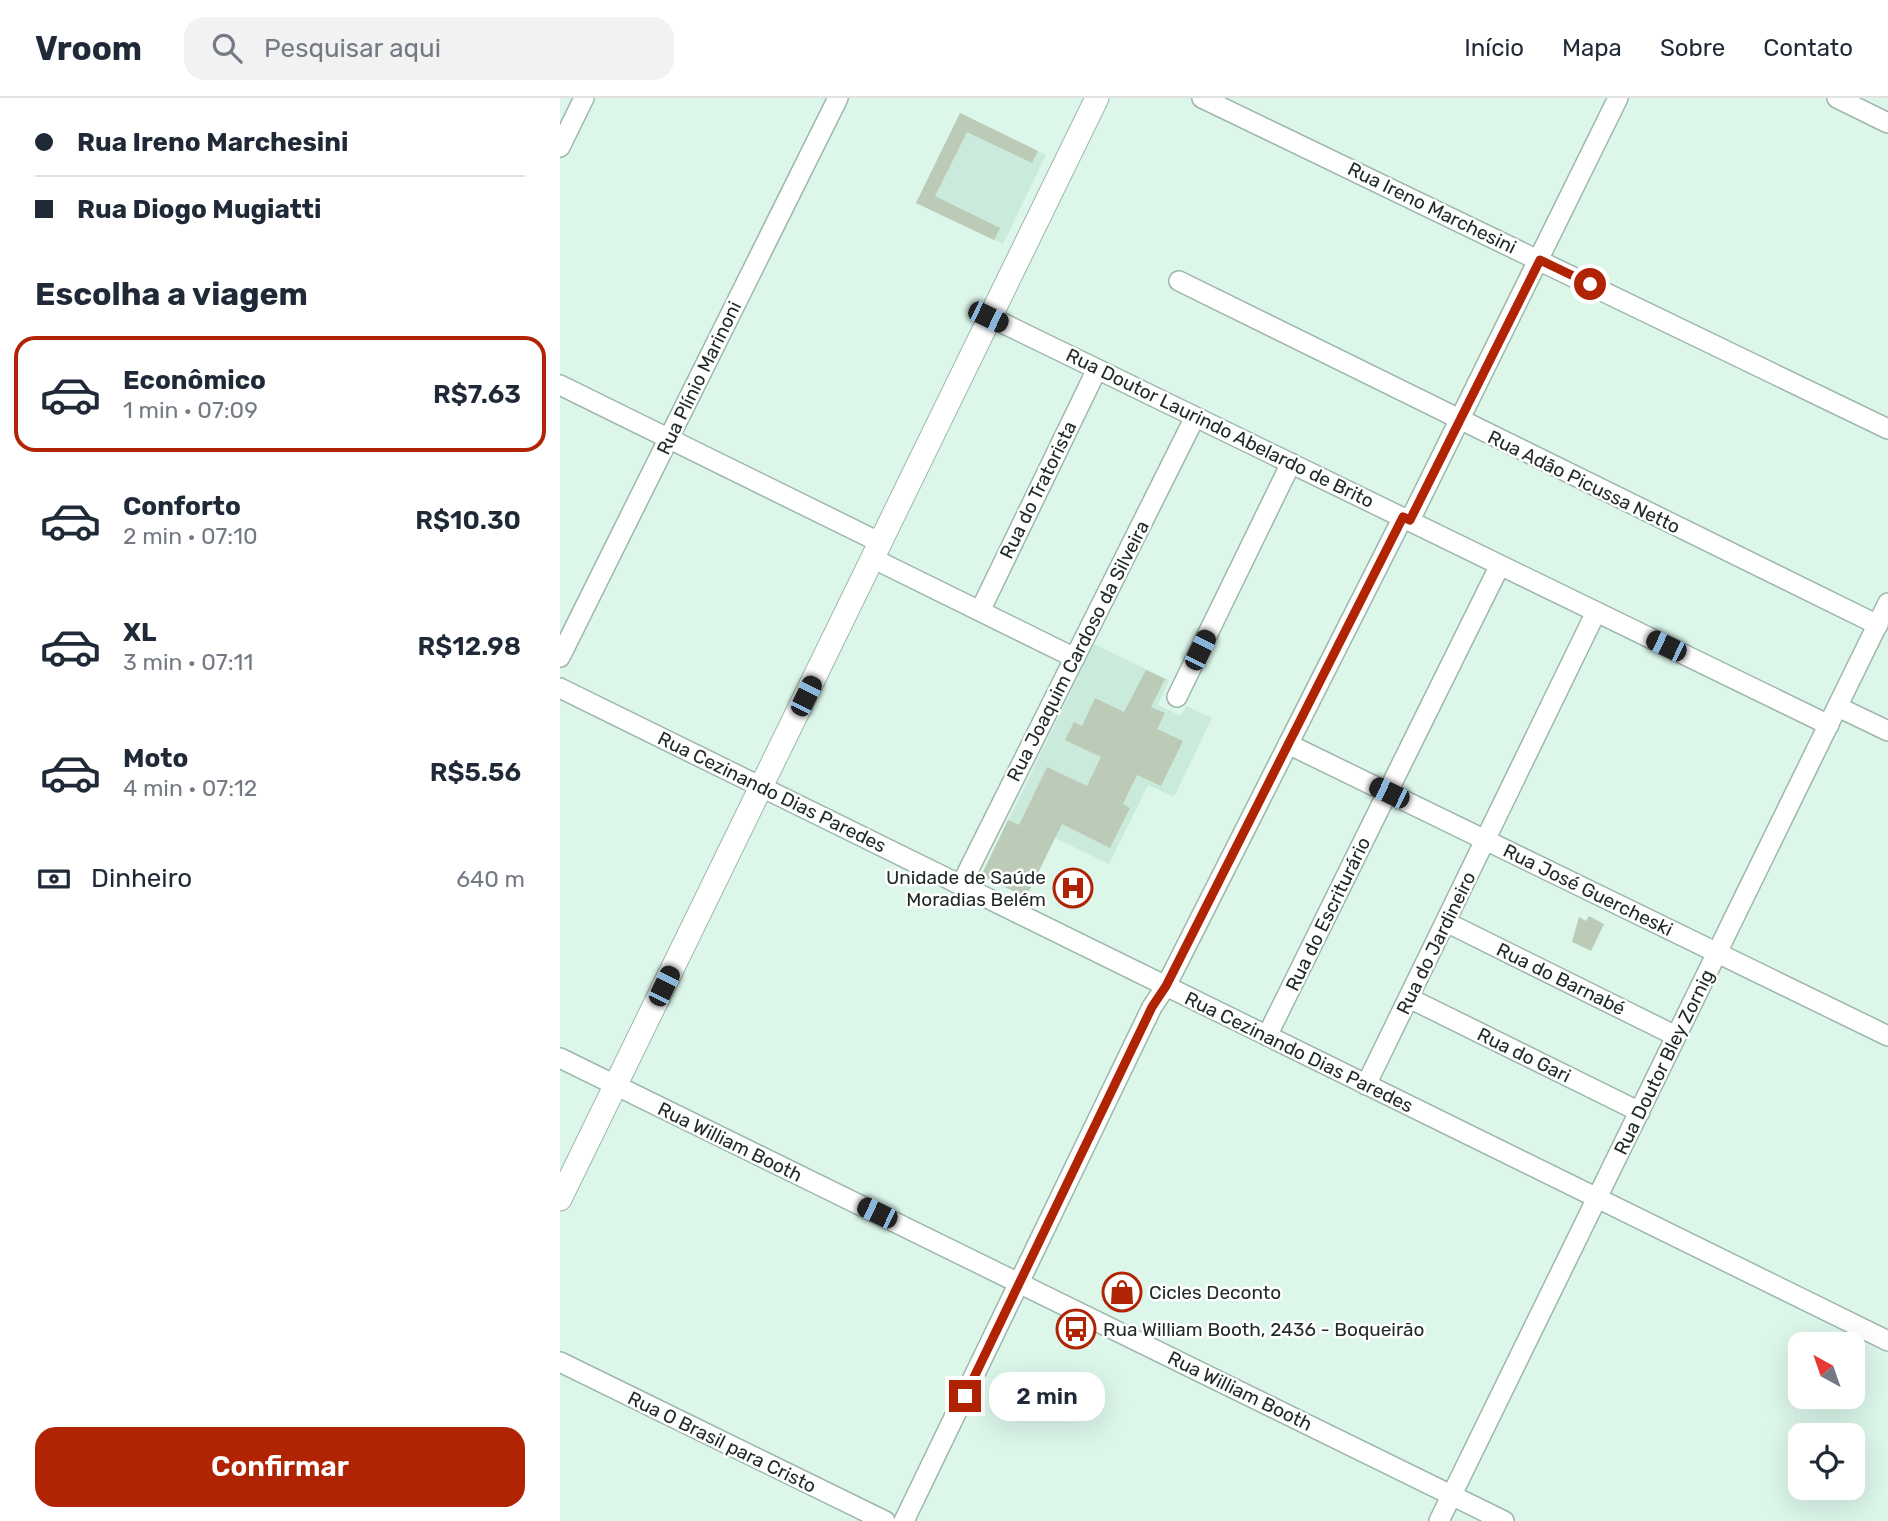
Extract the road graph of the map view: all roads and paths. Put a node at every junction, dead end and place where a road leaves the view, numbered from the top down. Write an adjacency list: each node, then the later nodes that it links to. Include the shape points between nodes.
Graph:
1 (584, 98): 8 (street)
2 (838, 98): 17 (street, Rua Plínio Marinoni)
3 (1097, 98): 11 (main road)
4 (1202, 98): 9 (street, Rua Ireno Marchesini)
5 (1618, 98): 9 (street)
6 (1837, 98): 7 (street)
7 (1888, 123)
8 (560, 147)
9 (1540, 260): 15 (street); 16 (street, Rua Ireno Marchesini)
10 (1179, 281): 15 (street, Rua Adão Picussa Netto)
11 (988, 317): 12 (street, Rua Doutor Laurindo Abelardo de Brito); 20 (main road)
12 (1097, 369): 14 (street, Rua Doutor Laurindo Abelardo de Brito); 23 (street, Rua do Tratorista)
13 (560, 385): 17 (street)
14 (1195, 417): 18 (street, Rua Doutor Laurindo Abelardo de Brito); 27 (street, Rua Joaquim Cardoso da Silveira)
15 (1460, 421): 19 (street); 25 (street, Rua Adão Picussa Netto)
16 (1888, 429)
17 (669, 438): 20 (street); 26 (street, Rua Plínio Marinoni)
18 (1291, 463): 19 (street, Rua Doutor Laurindo Abelardo de Brito); 29 (street)
19 (1406, 519): 21 (street, Rua Doutor Laurindo Abelardo de Brito); 32 (street)
20 (878, 551): 23 (street); 33 (main road)
21 (1500, 565): 24 (street, Rua Doutor Laurindo Abelardo de Brito); 34 (street, Rua do Escriturário)
22 (1888, 603): 25 (street, Rua Doutor Bley Zornig)
23 (979, 611): 27 (street)
24 (1596, 612): 30 (street, Rua Doutor Laurindo Abelardo de Brito); 35 (street, Rua do Jardineiro)
25 (1878, 625): 30 (street, Rua Doutor Bley Zornig)
26 (560, 657)
27 (1075, 658): 36 (street, Rua Joaquim Cardoso da Silveira)
28 (560, 688): 33 (street, Rua Cezinando Dias Paredes)
29 (1177, 697)
30 (1833, 716): 31 (street, Rua Doutor Laurindo Abelardo de Brito); 38 (street, Rua Doutor Bley Zornig)
31 (1888, 731)
32 (1288, 744): 34 (street, Rua José Guercheski); 39 (street)
33 (761, 787): 36 (street, Rua Cezinando Dias Paredes); 45 (main road)
34 (1389, 793): 35 (street, Rua José Guercheski); 41 (street, Rua do Escriturário)
35 (1486, 840): 37 (street, Rua do Jardineiro); 38 (street, Rua José Guercheski)
36 (961, 886): 39 (street, Rua Cezinando Dias Paredes)
37 (1446, 922): 40 (street, Rua do Jardineiro); 43 (street, Rua do Barnabé)
38 (1717, 953): 42 (street, Rua José Guercheski); 43 (street, Rua Doutor Bley Zornig)
39 (1166, 986): 41 (street, Rua Cezinando Dias Paredes); 50 (street)
40 (1409, 999): 46 (street, Rua do Jardineiro); 47 (street, Rua do Gari)
41 (1267, 1036): 46 (street, Rua Cezinando Dias Paredes)
42 (1888, 1036)
43 (1676, 1037): 47 (street, Rua Doutor Bley Zornig)
44 (560, 1058): 45 (street, Rua William Booth)
45 (616, 1085): 49 (main road); 50 (street, Rua William Booth)
46 (1366, 1085): 48 (street, Rua Cezinando Dias Paredes)
47 (1640, 1112): 48 (street, Rua Doutor Bley Zornig)
48 (1597, 1198): 51 (street, Rua Cezinando Dias Paredes); 53 (street, Rua Doutor Bley Zornig)
49 (560, 1199)
50 (1019, 1283): 53 (street, Rua William Booth); 55 (street)
51 (1888, 1341)
52 (560, 1362): 54 (street, Rua O Brasil para Cristo)
53 (1452, 1495): 56 (street, Rua Doutor Bley Zornig); 57 (street, Rua William Booth)
54 (885, 1521)
55 (904, 1521)
56 (1439, 1521)
57 (1504, 1521)

